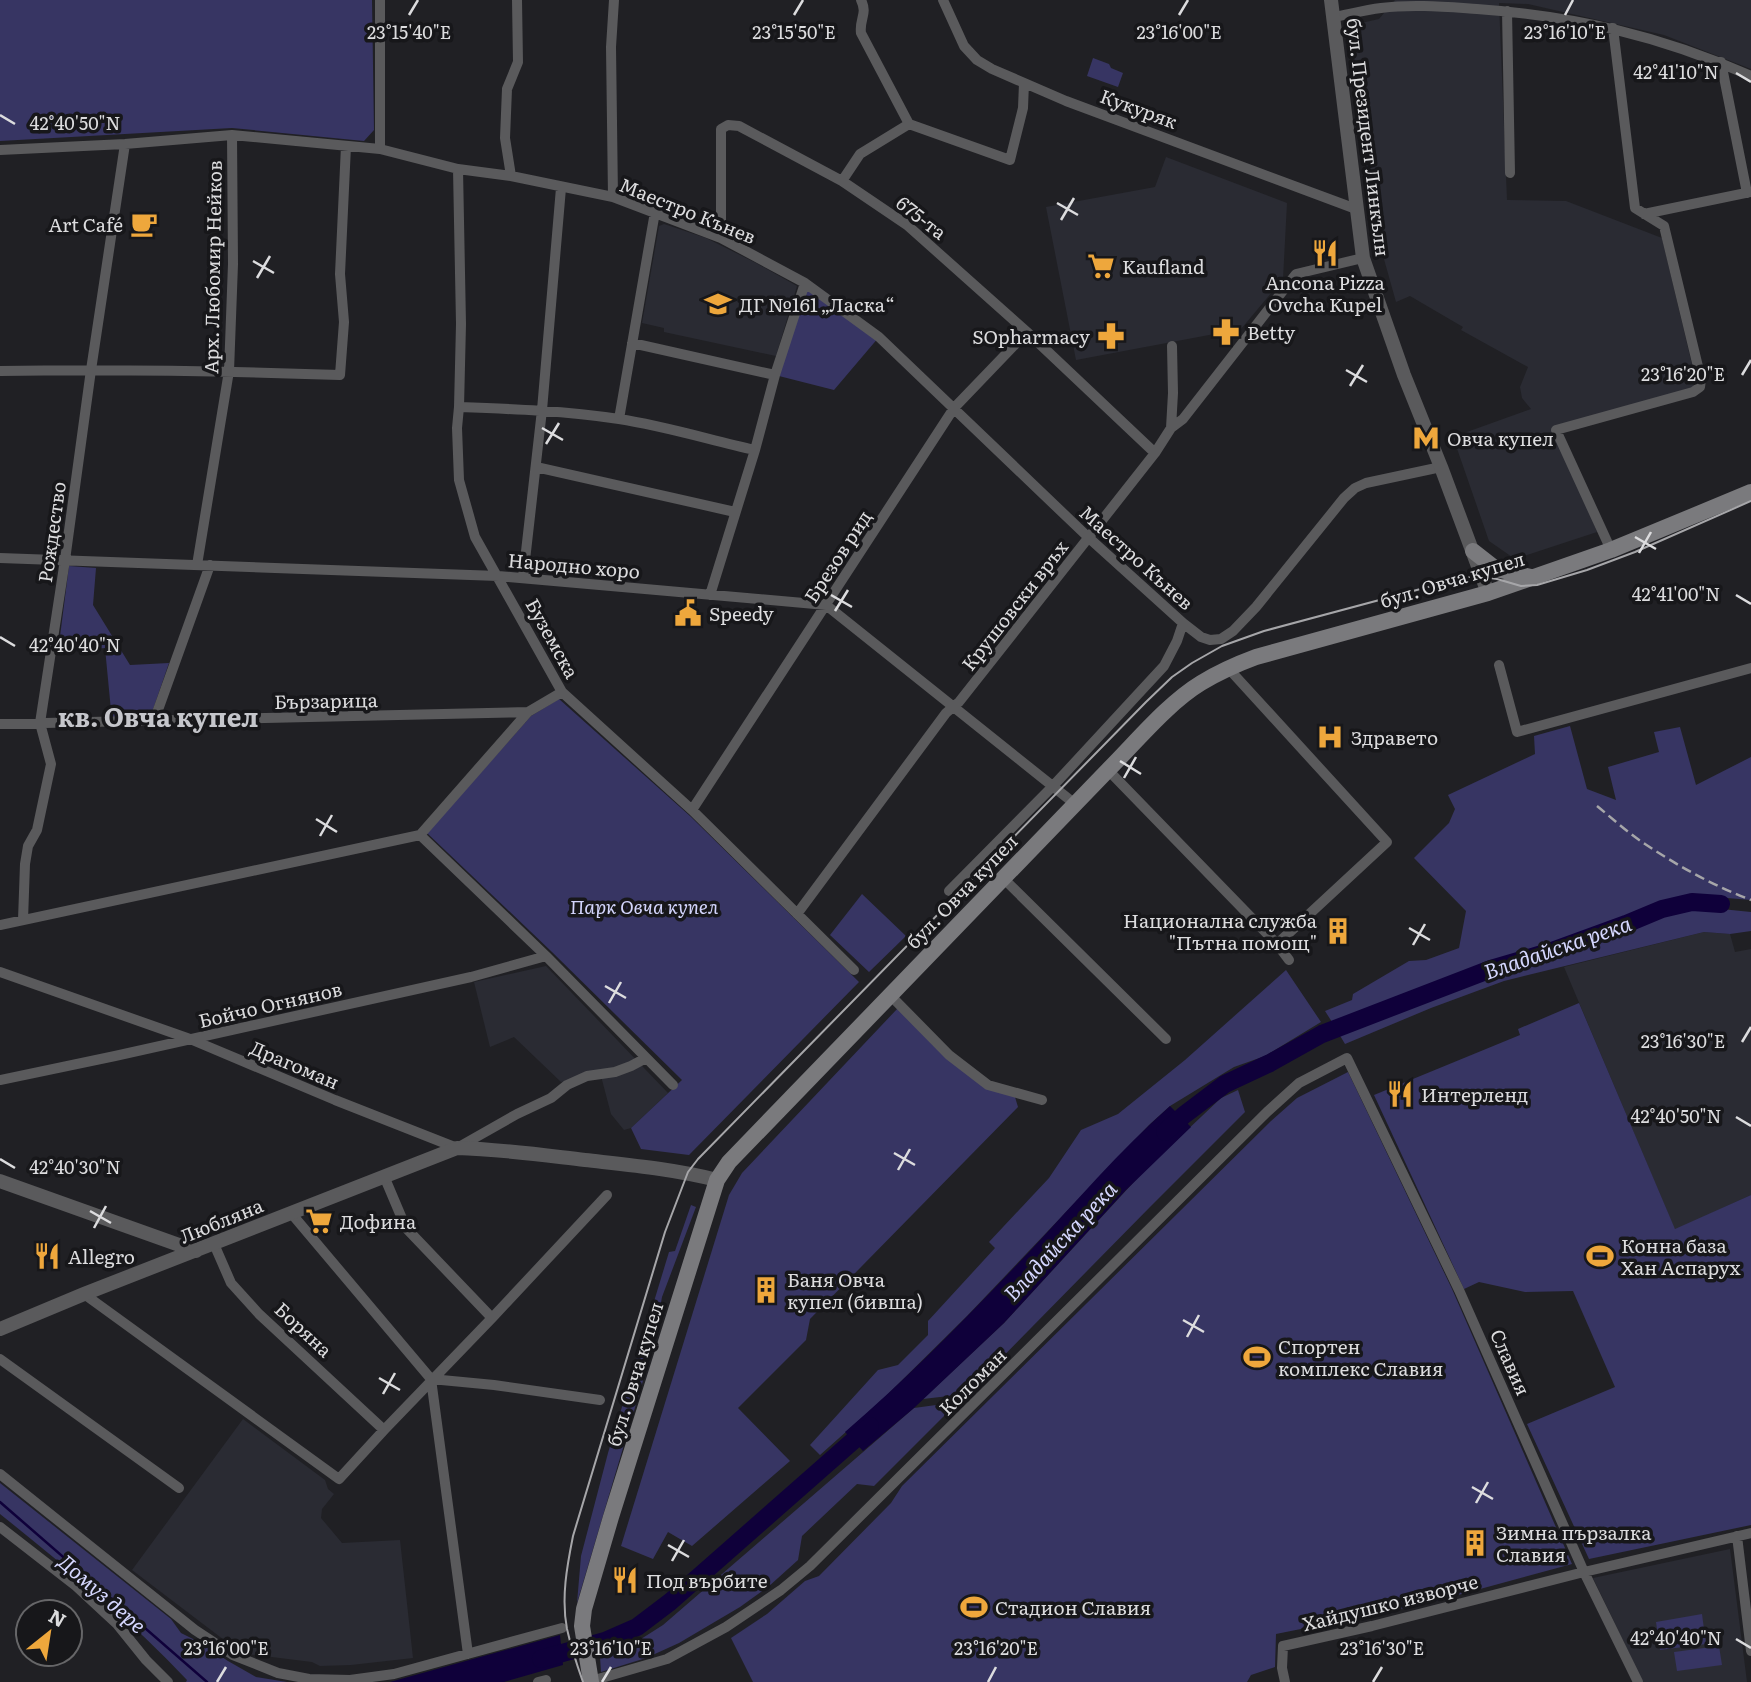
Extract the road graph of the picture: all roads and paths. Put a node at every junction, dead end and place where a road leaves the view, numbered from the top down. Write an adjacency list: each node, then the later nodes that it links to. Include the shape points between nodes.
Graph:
1 (380, 0): 19 (street)
2 (517, 0): 22 (street, via 518,62 507,89 505,125)
3 (614, 0): 26 (street)
4 (861, 0): 14 (street, via 865,9 861,33)
5 (943, 0): 13 (street, Кукуряк, via 964,46 977,60)
6 (1331, 0): 9 (street, бул. Президент Линкълн)
7 (1385, 4): 8 (street); 9 (street)
8 (1507, 11): 10 (street); 21 (street)
9 (1334, 17): 27 (street, бул. Президент Линкълн)
10 (1613, 28): 11 (street); 30 (street, via 1635,208)
11 (1721, 62): 12 (street); 25 (street)
12 (1751, 76)
13 (1024, 83): 14 (street, via 1010,160); 27 (street, Кукуряк)
14 (909, 124): 23 (street, via 860,154)
15 (232, 135): 16 (street, Маестро Кънев); 17 (street, Маестро Кънев); 40 (street, Арх. Любомир Нейков)
16 (125, 144): 18 (street, Маестро Кънев); 38 (street, Рождество)
17 (346, 146): 19 (street, Маестро Кънев); 40 (street, via 340,375)
18 (0, 149)
19 (380, 149): 20 (street, Маестро Кънев)
20 (458, 169): 22 (street, Маестро Кънев); 42 (street, Буземска)
21 (1510, 173)
22 (511, 176): 24 (street, Маестро Кънев)
23 (842, 181): 32 (street, 675-та, via 739,126 728,125 721,129); 35 (street, 675-та, via 907,225)
24 (561, 188): 26 (street, Маестро Кънев); 44 (street)
25 (1749, 192): 28 (street)
26 (613, 197): 29 (street, Маестро Кънев)
27 (1356, 209): 33 (street, бул. Президент Линкълн)
28 (1660, 211): 30 (street); 31 (street)
29 (655, 212): 32 (street, Маестро Кънев); 36 (street)
30 (1644, 214): 31 (street)
31 (1664, 226): 54 (street, via 1700,387 1556,430)
32 (721, 238): 34 (street, Маестро Кънев)
33 (1363, 258): 46 (street, Крушовски връх, via 1296,274 1183,419); 50 (street, бул. Президент Линкълн)
34 (805, 282): 41 (street); 43 (street, Маестро Кънев, via 879,337)
35 (1027, 332): 43 (street, Брезов рид); 48 (street, 675-та)
36 (632, 343): 41 (street); 45 (street)
37 (1172, 346): 46 (street)
38 (92, 370): 39 (street); 40 (street); 57 (street, Рождество)
39 (0, 371)
40 (229, 371): 58 (street, Арх. Любомир Нейков)
41 (775, 375): 47 (street)
42 (459, 407): 44 (street); 60 (street, Буземска, via 459,480 475,537)
43 (954, 408): 53 (street, Маестро Кънев); 65 (street, Брезов рид)
44 (542, 410): 45 (street); 49 (street)
45 (619, 419): 47 (street)
46 (1171, 428): 48 (street, Крушовски връх)
47 (755, 450): 52 (street)
48 (1155, 453): 53 (street, Крушовски връх)
49 (536, 467): 52 (street); 62 (street)
50 (1441, 467): 55 (street, бул. Президент Линкълн); 66 (street, Маестро Кънев, via 1354,488 1256,607 1221,639 1201,637)
51 (1751, 492): 54 (main road, бул. Овча купел)
52 (735, 512): 64 (street)
53 (1089, 538): 66 (street, Маестро Кънев); 71 (street, Крушовски връх)
54 (1611, 550): 61 (main road, бул. Овча купел)
55 (1473, 551): 61 (main road, via 1496,569); 63 (street, бул. Президент Линкълн)
56 (0, 558): 57 (street, Народно хоро)
57 (65, 560): 58 (street, Народно хоро); 74 (street, Рождество)
58 (197, 565): 59 (street, Народно хоро)
59 (211, 565): 60 (street, Народно хоро); 73 (street)
60 (498, 576): 62 (street, Народно хоро); 70 (street, Буземска)
61 (1531, 577): 63 (main road, бул. Овча купел)
62 (523, 578): 64 (street, Народно хоро)
63 (1488, 593): 68 (main road, бул. Овча купел)
64 (710, 595): 65 (street, Народно хоро)
65 (826, 605): 71 (street); 79 (street, Брезов рид)
66 (1183, 623): 77 (street, via 1164,666)
67 (1499, 665): 69 (street, via 1517,732)
68 (1228, 668): 76 (main road, бул. Овча купел, via 1172,705); 86 (street, via 1387,842)
69 (1751, 668)
70 (562, 692): 72 (street); 79 (street, Буземска)
71 (953, 707): 77 (street); 83 (street, Крушовски връх)
72 (528, 712): 73 (street, Бързарица); 80 (street)
73 (154, 721): 74 (street, Бързарица)
74 (40, 723): 75 (street, Бързарица); 84 (street, Рождество, via 51,764 37,830 28,846)
75 (0, 724)
76 (1108, 770): 78 (main road, бул. Овча купел); 86 (street)
77 (1053, 786): 78 (street); 82 (street)
78 (1075, 804): 81 (main road, бул. Овча купел)
79 (692, 810): 83 (street, Буземска)
80 (420, 835): 84 (street); 87 (street)
81 (1004, 879): 91 (main road, бул. Овча купел); 92 (street)
82 (949, 891)
83 (797, 914): 89 (street, Буземска)
84 (23, 920): 85 (street)
85 (0, 925)
86 (1278, 944): 88 (street)
87 (546, 956): 93 (street, Бойчо Огнянов); 94 (street)
88 (1289, 960)
89 (854, 970)
90 (0, 972): 93 (street, Драгоман)
91 (890, 995): 98 (street, via 949,1055 988,1085); 101 (main road, бул. Овча купел, via 729,1162)
92 (1166, 1039)
93 (191, 1040): 96 (street, Бойчо Огнянов); 99 (street, Драгоман)
94 (646, 1058): 97 (street); 99 (street, Любляна, via 615,1072 587,1076)
95 (1347, 1058): 120 (street, Славия, via 1470,1314); 124 (street, Коломан, via 1299,1083 1267,1112 781,1590 726,1628 667,1659)
96 (0, 1080)
97 (673, 1085)
98 (1042, 1100)
99 (457, 1148): 100 (street, Любляна); 101 (street, Любляна, via 688,1172)
100 (384, 1176): 105 (street, Любляна); 109 (street, via 406,1228)
101 (717, 1180): 124 (main road, бул. Овча купел, via 584,1609)
102 (0, 1181): 107 (street)
103 (0, 1190): 107 (street)
104 (607, 1195): 109 (street)
105 (291, 1213): 106 (street, Любляна); 112 (street)
106 (214, 1244): 107 (street, Любляна); 114 (street, Боряна, via 232,1283 259,1314)
107 (190, 1253): 108 (street, Любляна)
108 (84, 1294): 110 (street, Любляна); 114 (street, via 339,1479)
109 (492, 1318): 112 (street)
110 (0, 1329)
111 (0, 1359): 116 (street)
112 (431, 1379): 113 (street); 114 (street); 123 (street)
113 (600, 1400)
114 (384, 1430)
115 (0, 1474): 123 (street, via 195,1630 233,1655 278,1673 350,1680 394,1674)
116 (178, 1488)
117 (0, 1527): 125 (street, via 76,1586)
118 (1751, 1533): 119 (street, Хайдушко изворче)
119 (1737, 1536): 120 (street, Хайдушко изворче); 122 (street)
120 (1584, 1572): 126 (street, Хайдушко изворче, via 1283,1646); 127 (street, Славия)
121 (562, 1628): 123 (street)
122 (1751, 1651)
123 (468, 1654)
124 (590, 1678)
125 (168, 1682)
126 (1285, 1682)
127 (1639, 1682)

